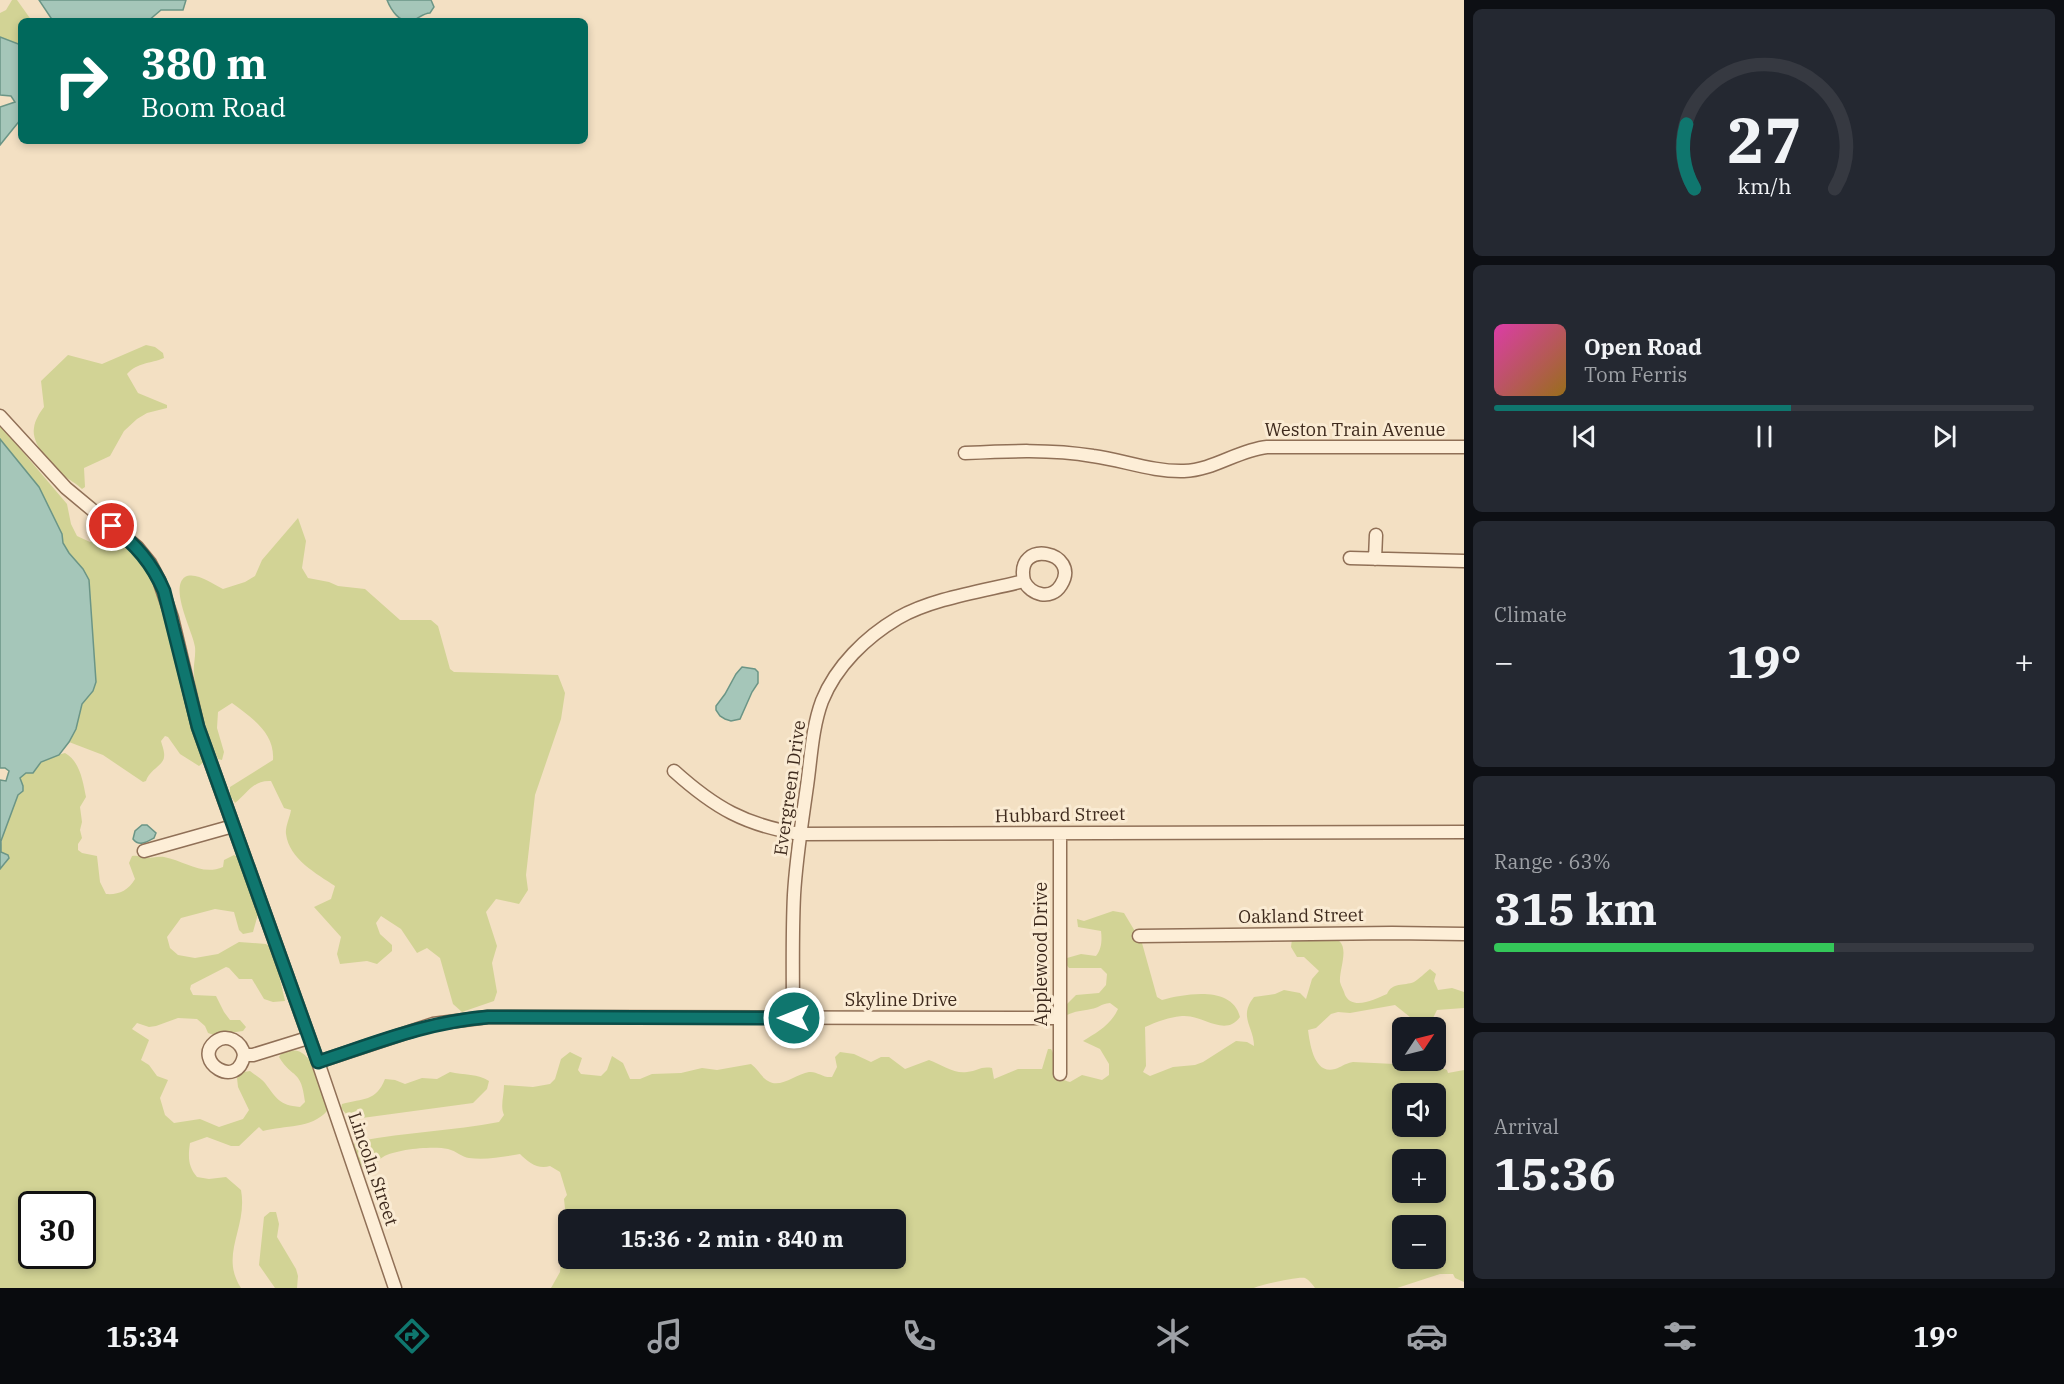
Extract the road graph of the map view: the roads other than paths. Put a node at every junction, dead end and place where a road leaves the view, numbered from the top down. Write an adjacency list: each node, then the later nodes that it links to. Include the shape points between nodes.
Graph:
1 (0, 416): 10 (street, Lincoln Street, via 66,488 137,547 156,574 172,618 198,727)
2 (1464, 447): 3 (street, Weston Train Avenue, via 1267,447 1208,468 1184,471 1065,452)
3 (965, 453)
4 (1376, 535): 6 (street)
5 (1350, 558): 6 (street)
6 (1375, 559): 7 (street)
7 (1464, 561)
8 (1024, 581): 12 (street, Evergreen Drive, via 910,612 882,628 852,654 829,688 820,711)
9 (674, 771): 12 (street, Hubbard Street, via 708,800 743,819)
10 (233, 826): 14 (street); 19 (street, Lincoln Street)
11 (1464, 832): 13 (street, Hubbard Street)
12 (800, 834): 13 (street, Hubbard Street); 18 (street, Evergreen Drive, via 794,893)
13 (1060, 834): 17 (street, Applewood Drive)
14 (144, 851)
15 (1464, 934): 16 (street, Oakland Street)
16 (1139, 936)
17 (1058, 1017): 18 (street, Skyline Drive); 22 (street, Applewood Drive)
18 (794, 1018): 21 (street, Skyline Drive, via 461,1019 405,1032)
19 (308, 1038): 20 (street, via 261,1054); 21 (street, Lincoln Street)
20 (244, 1055)
21 (318, 1062): 23 (street, Lincoln Street)
22 (1060, 1074)
23 (395, 1288)

